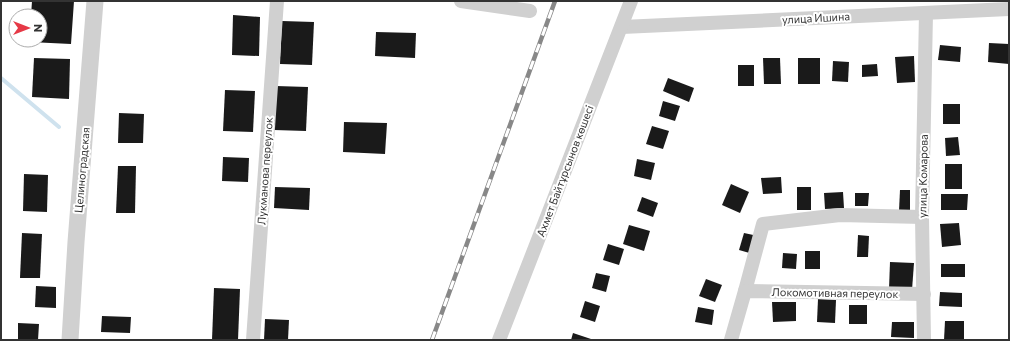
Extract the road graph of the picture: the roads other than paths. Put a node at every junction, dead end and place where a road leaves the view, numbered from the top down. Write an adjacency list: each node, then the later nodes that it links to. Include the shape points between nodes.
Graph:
1 (95, 1): 12 (street, Целиноградская)
2 (277, 1): 13 (street, Лукманова переулок)
3 (461, 1): 6 (street)
4 (631, 1): 8 (street, Ахмет Байтұрсынов көшесі)
5 (1009, 9): 7 (street, улица Ишина)
6 (530, 11)
7 (926, 13): 8 (street, улица Ишина); 9 (street, улица Комарова)
8 (622, 27): 14 (street, Ахмет Байтұрсынов көшесі)
9 (922, 217): 10 (street, via 840,215 763,224); 11 (street, улица Комарова)
10 (745, 291): 11 (street, Локомотивная переулок); 15 (street)
11 (924, 294): 16 (street, улица Комарова)
12 (70, 340)
13 (253, 340)
14 (499, 340)
15 (731, 340)
16 (924, 340)

